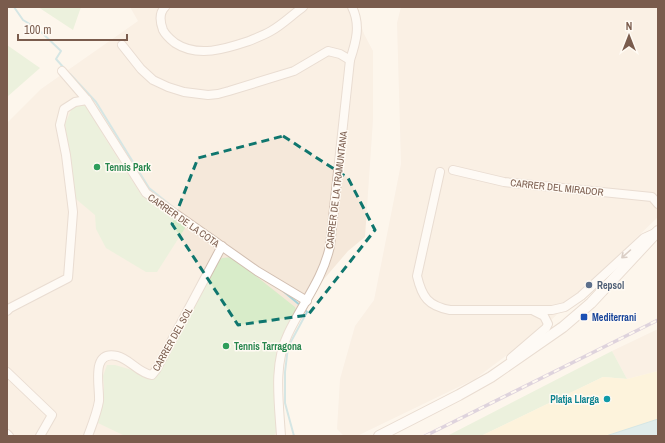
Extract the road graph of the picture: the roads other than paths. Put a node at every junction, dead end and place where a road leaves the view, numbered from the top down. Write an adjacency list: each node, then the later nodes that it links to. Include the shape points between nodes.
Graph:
1 (165, 7): 2 (street, via 160,17 164,33 180,46 197,51 232,47 261,36)
2 (302, 7)
3 (352, 7): 5 (street, CARRER DE LA TRAMUNTANA, via 357,32)
4 (122, 45): 5 (street, via 153,80 195,94 218,94 294,71 328,51)
5 (350, 60): 13 (street, CARRER DE LA TRAMUNTANA, via 330,246 324,267)
6 (62, 71): 7 (street, CARRER DE LA COTA)
7 (87, 100): 12 (street, CARRER DE LA COTA, via 146,193); 15 (street, via 76,102 64,109 60,125 73,212 68,278 10,308)
8 (453, 170): 10 (street, CARRER DEL MIRADOR, via 504,182 652,197)
9 (440, 172): 14 (street, via 417,276 420,290 428,301 450,310)
10 (658, 204)
11 (658, 231): 14 (street, one-way to 14, via 644,238 565,307); 17 (street, via 586,308)
12 (225, 249): 13 (street, CARRER DE LA COTA); 19 (street, CARRER DEL SOL, via 152,375 145,374 118,356 110,355 101,361 98,366 98,401)
13 (306, 303): 20 (street, CARRER DE LA TRAMUNTANA, via 288,334 280,363)
14 (533, 310): 17 (street, via 544,316 548,324 546,328 506,362)
15 (7, 312)
16 (7, 372): 18 (street, via 52,415)
17 (498, 373): 21 (street)
18 (40, 436)
19 (88, 436)
20 (281, 436)
21 (379, 436)

